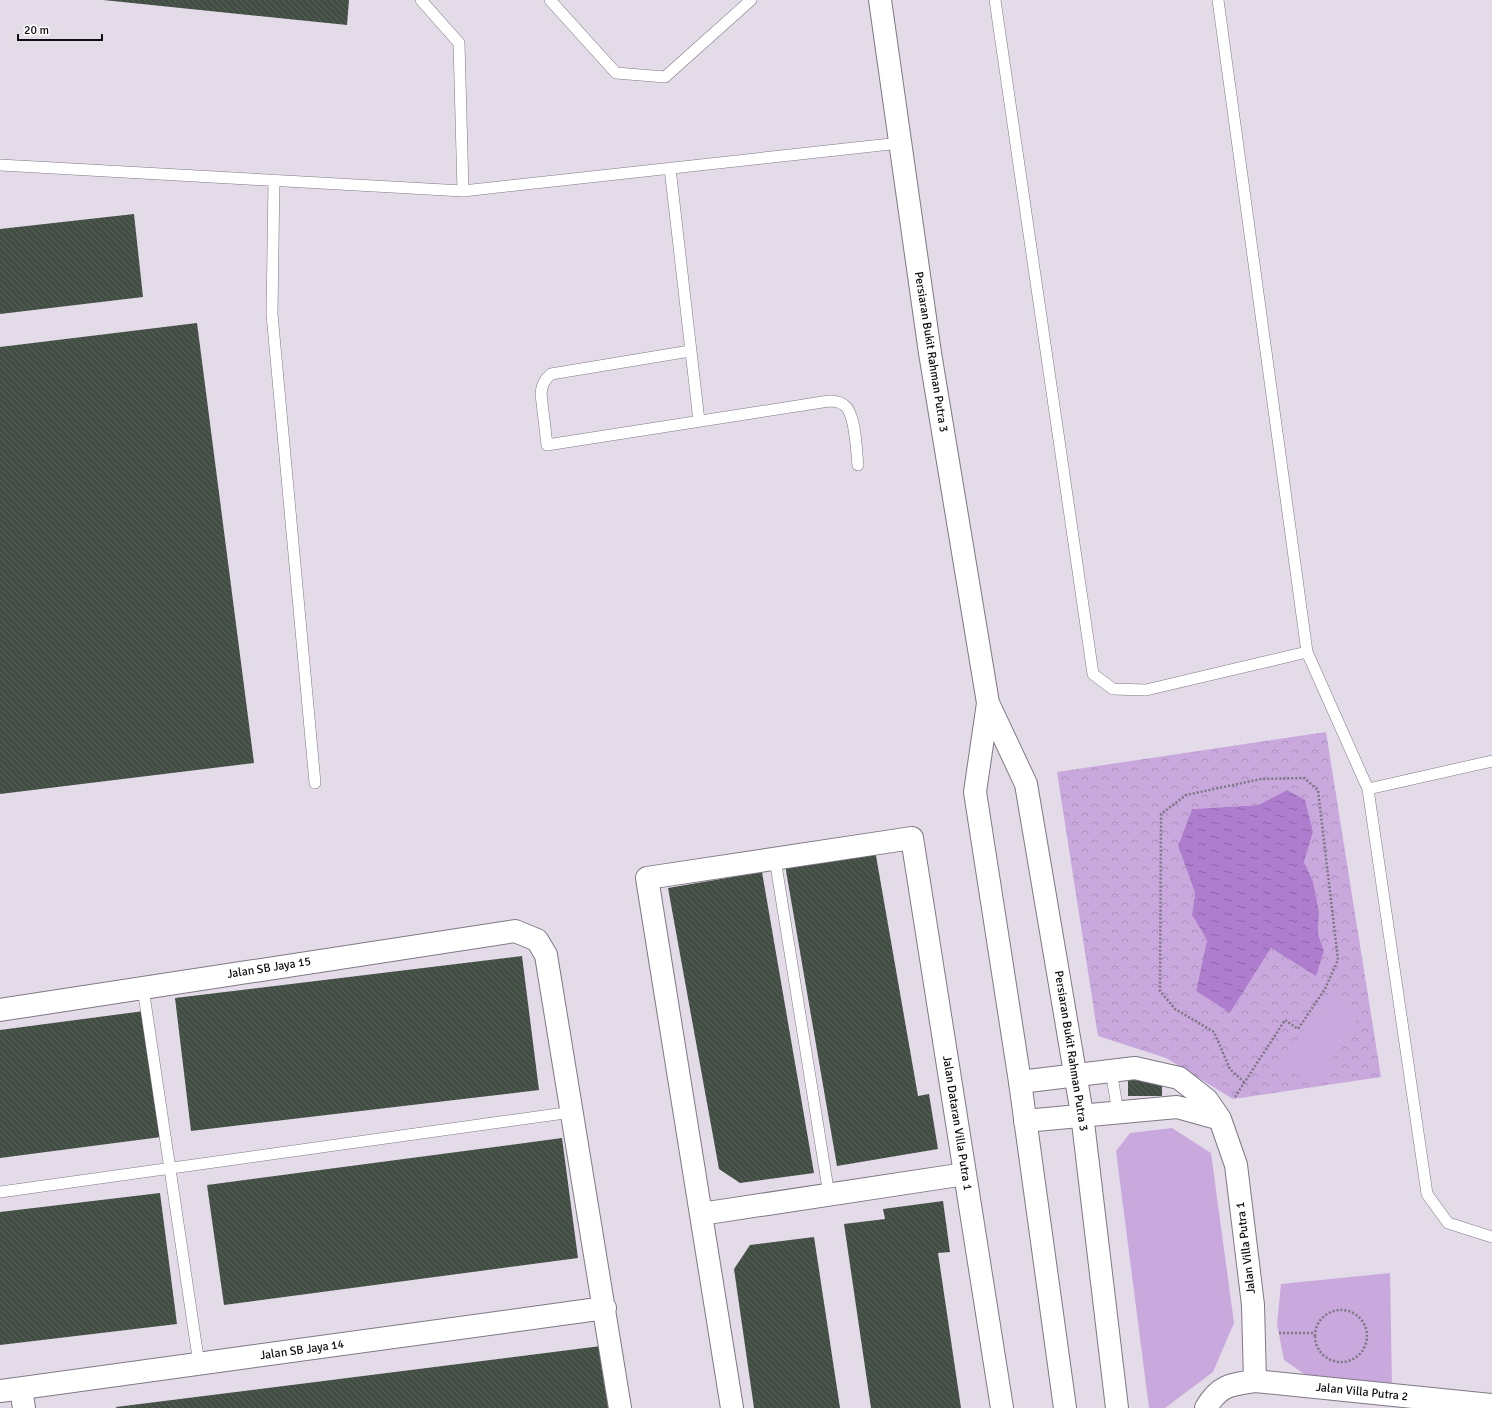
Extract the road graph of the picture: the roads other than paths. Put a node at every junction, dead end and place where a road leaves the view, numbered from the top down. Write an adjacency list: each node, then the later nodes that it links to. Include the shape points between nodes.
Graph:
1 (421, 0): 11 (lane, via 460,43)
2 (550, 0): 3 (lane, via 616,73 665,77)
3 (750, 0)
4 (880, 0): 7 (street, Persiaran Bukit Rahman Putra 3)
5 (995, 0): 15 (lane, via 1093,674 1113,689 1146,690)
6 (1218, 0): 15 (lane)
7 (900, 143): 9 (lane); 16 (street, Persiaran Bukit Rahman Putra 3, via 930,353)
8 (0, 165): 10 (lane)
9 (670, 168): 11 (lane); 12 (lane)
10 (274, 180): 11 (lane); 18 (lane, via 272,314)
11 (463, 191)
12 (690, 351): 13 (lane); 13 (lane, via 551,374 545,379 541,394 547,445)
13 (699, 421): 14 (lane, via 829,401 837,402 845,405 852,419)
14 (858, 465)
15 (1307, 652): 19 (lane)
16 (988, 703): 24 (street, Persiaran Bukit Rahman Putra 3, via 1026,784); 25 (street, Persiaran Bukit Rahman Putra 3, via 975,792)
17 (1492, 761): 19 (lane)
18 (315, 783)
19 (1368, 789): 36 (lane, via 1427,1194 1448,1223)
20 (775, 859): 32 (street, Jalan Dataran Villa Putra 1, via 912,838); 34 (lane); 35 (street, via 647,878)
21 (143, 988): 22 (street, Jalan SB Jaya 15); 26 (street, Jalan SB Jaya 15, via 515,931 537,940 546,955); 31 (lane)
22 (0, 1010)
23 (1111, 1071): 24 (street, Jalan Villa Putra 1); 27 (lane); 29 (street, Jalan Villa Putra 1, via 1134,1068 1180,1078 1207,1100)
24 (1075, 1074): 25 (street, Jalan Villa Putra 1); 28 (street, Persiaran Bukit Rahman Putra 3)
25 (1020, 1082): 30 (street, Persiaran Bukit Rahman Putra 3)
26 (572, 1112): 31 (lane); 37 (street)
27 (1118, 1112): 28 (street); 29 (street, via 1178,1107)
28 (1082, 1114): 30 (street); 46 (street, Persiaran Bukit Rahman Putra 3)
29 (1220, 1119): 39 (street, Jalan Villa Putra 1, via 1236,1165 1253,1305)
30 (1025, 1121): 45 (street, Persiaran Bukit Rahman Putra 3)
31 (170, 1168): 33 (lane); 38 (lane)
32 (965, 1174): 34 (street); 44 (street, Jalan Dataran Villa Putra 1)
33 (0, 1192)
34 (828, 1195): 35 (street)
35 (701, 1214): 43 (street)
36 (1492, 1237)
37 (605, 1308): 38 (street, Jalan SB Jaya 14); 42 (street)
38 (199, 1364): 40 (street, Jalan SB Jaya 14)
39 (1255, 1381): 41 (street, Jalan Villa Putra 2); 47 (street, Jalan Villa Putra 2, via 1227,1385 1212,1397)
40 (15, 1396)
41 (1492, 1405)
42 (620, 1408)
43 (732, 1408)
44 (1002, 1408)
45 (1065, 1408)
46 (1117, 1408)
47 (1206, 1408)

